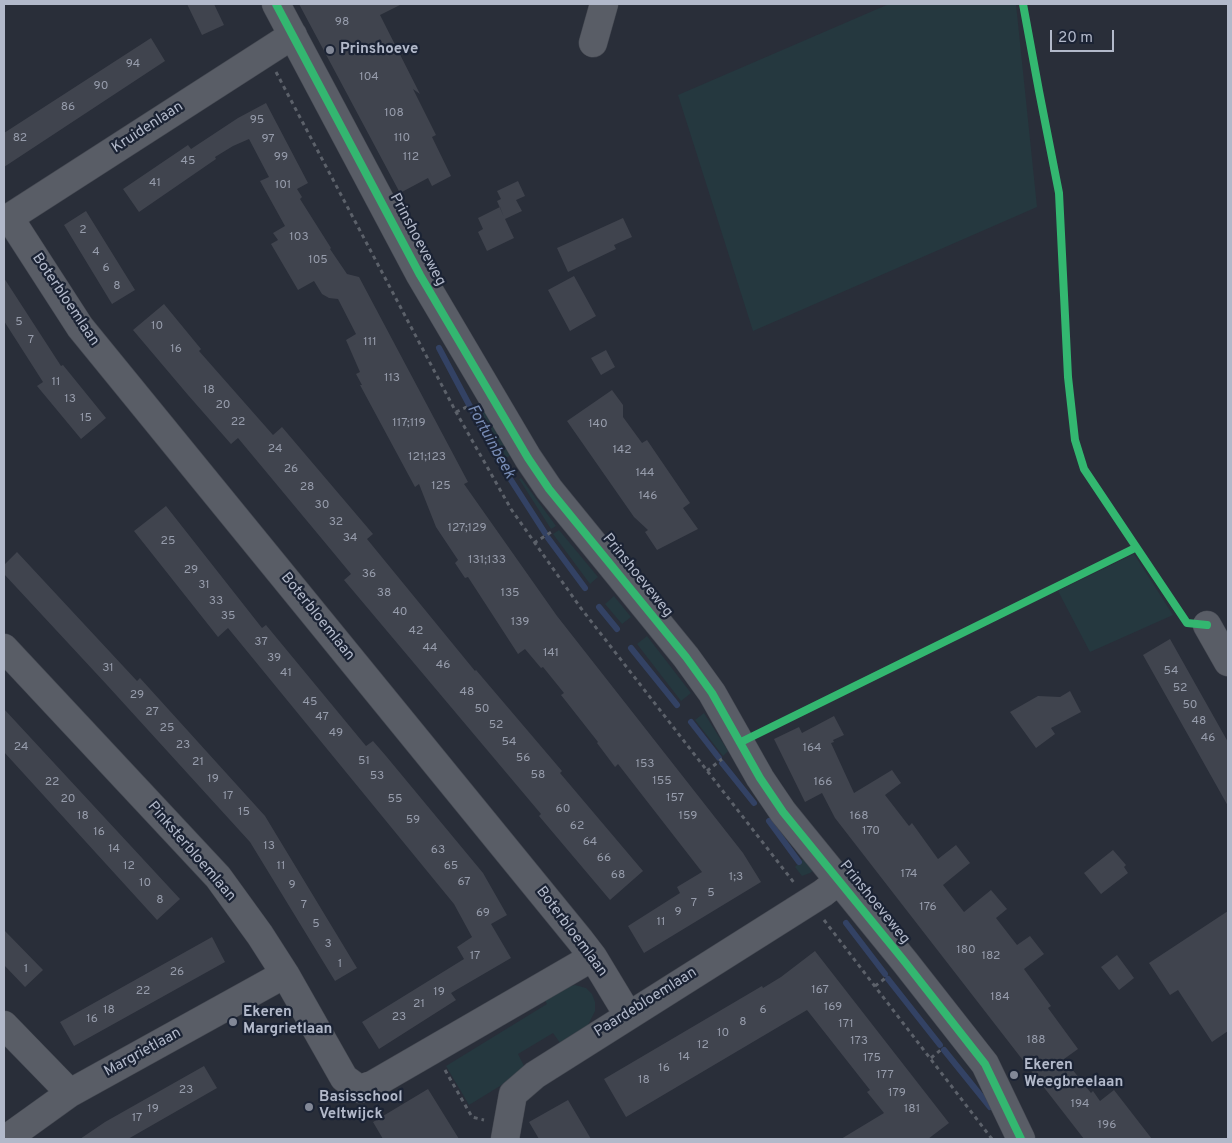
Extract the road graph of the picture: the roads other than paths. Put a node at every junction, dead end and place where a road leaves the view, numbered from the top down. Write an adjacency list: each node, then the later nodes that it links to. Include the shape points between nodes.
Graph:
1 (276, 4): 3 (street, Prinshoeveweg)
2 (604, 4): 4 (street)
3 (293, 35): 5 (street, Kruidenlaan); 9 (street, Prinshoeveweg, via 420,275 528,458 549,489 712,693 783,812)
4 (593, 43)
5 (7, 219): 10 (street, Boterbloemlaan, via 80,327)
6 (1207, 625): 8 (street)
7 (4, 648): 11 (street, Pinksterbloemlaan, via 218,877)
8 (1228, 662)
9 (823, 892): 12 (street, Paardebloemlaan); 16 (street, Prinshoeveweg, via 911,969 985,1064)
10 (593, 957): 11 (street, Pinksterbloemlaan, via 372,1086 359,1089 344,1078); 12 (street, Boterbloemlaan)
11 (285, 974): 14 (street, Margrietlaan)
12 (628, 1015): 15 (street, Paardebloemlaan, via 535,1075 513,1094)
13 (4, 1025): 14 (street)
14 (70, 1093): 17 (street, Margrietlaan)
15 (506, 1133)
16 (1019, 1138)
17 (6, 1139)

